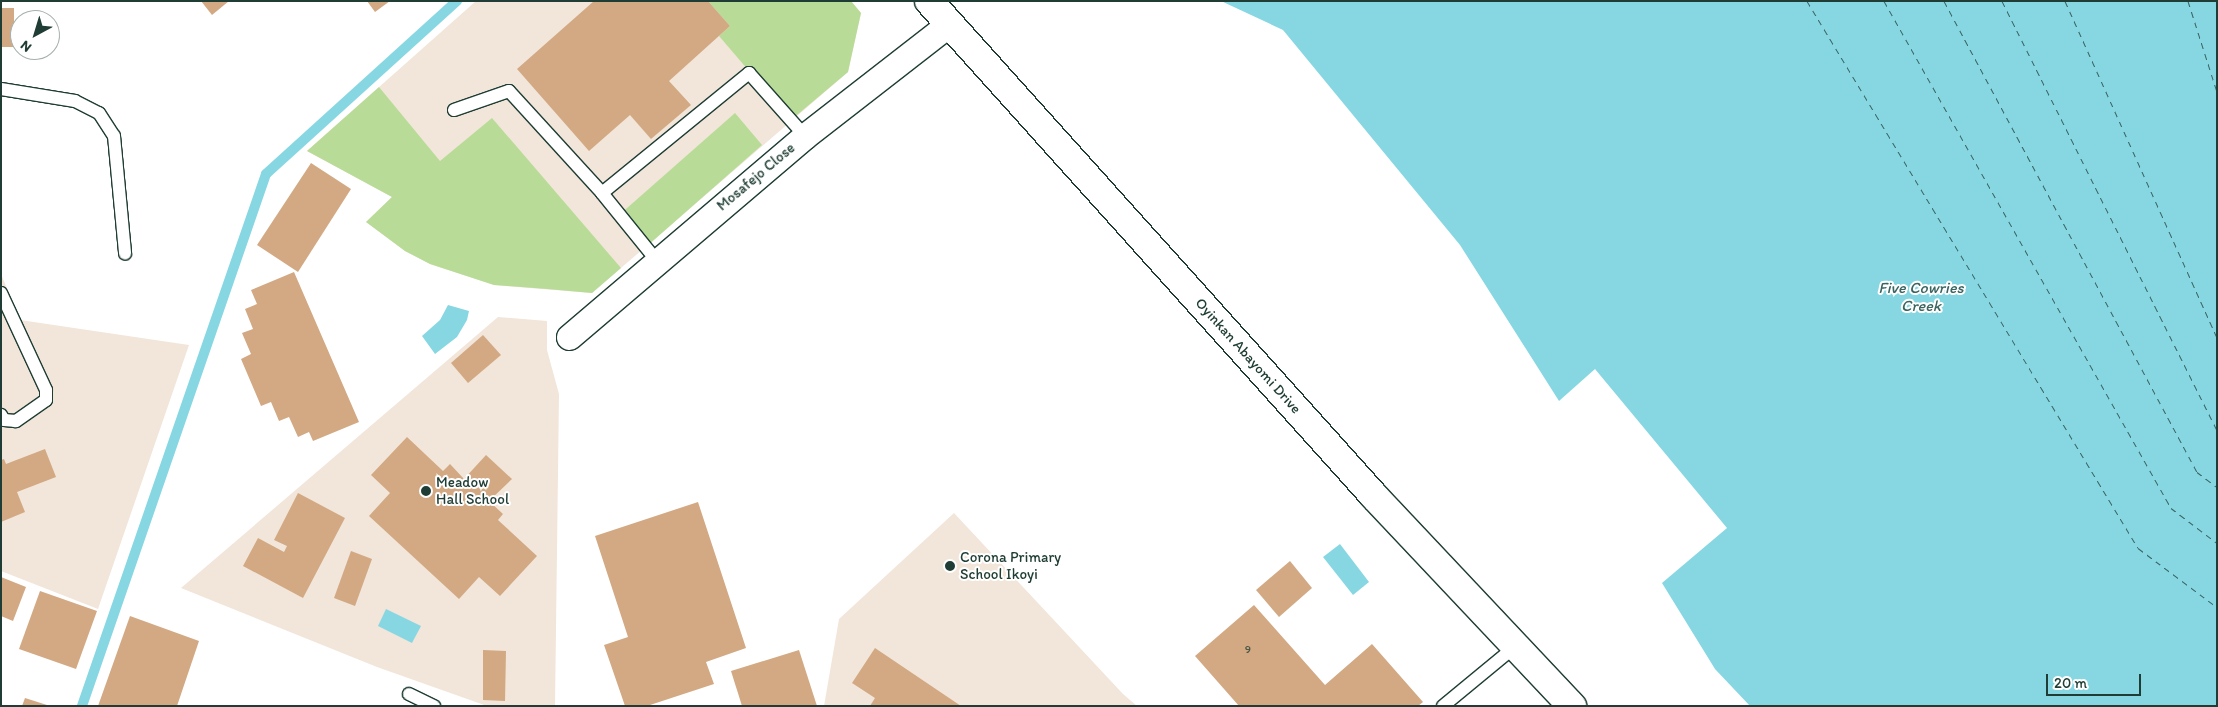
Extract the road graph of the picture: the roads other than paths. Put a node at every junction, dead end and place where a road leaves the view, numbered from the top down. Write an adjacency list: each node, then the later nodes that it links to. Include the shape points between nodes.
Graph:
1 (929, 1): 2 (street, Oyinkan Abayomi Drive)
2 (949, 24): 5 (street, Mosafejo Close); 12 (street, Oyinkan Abayomi Drive, via 1374,496)
3 (1, 89): 7 (lane, via 75,101 99,113 114,136)
4 (454, 110): 6 (lane, via 509,91)
5 (805, 136): 6 (lane, via 749,73); 8 (street, Mosafejo Close)
6 (602, 193): 8 (lane)
7 (125, 253)
8 (657, 262): 10 (street, Mosafejo Close)
9 (1, 293): 11 (lane, via 46,390 46,400 16,421 4,420)
10 (569, 337)
11 (1, 415)
12 (1517, 645): 15 (lane); 16 (street, Oyinkan Abayomi Drive)
13 (409, 694): 14 (lane)
14 (434, 706)
15 (1443, 706)
16 (1572, 706)

